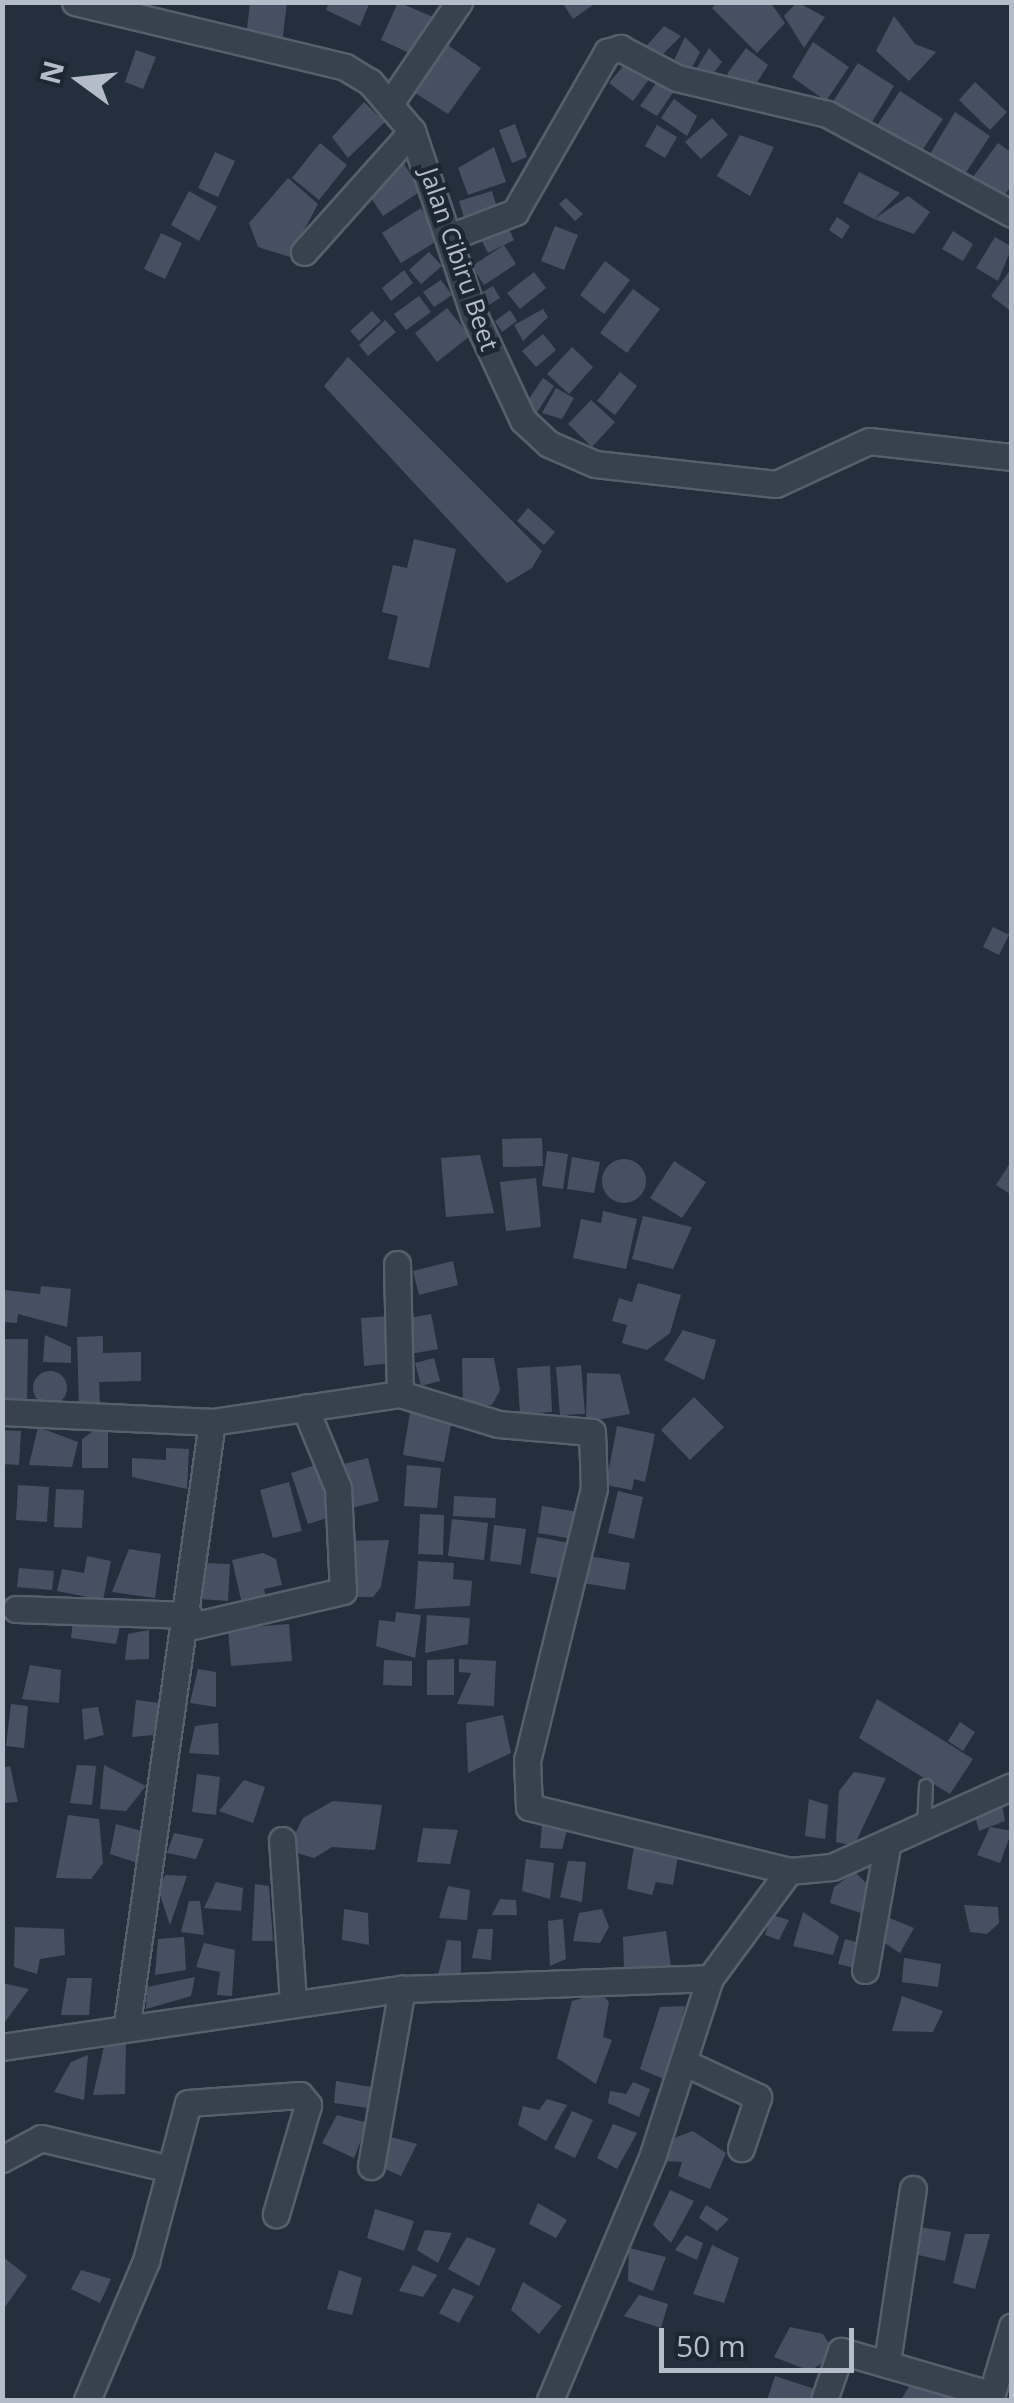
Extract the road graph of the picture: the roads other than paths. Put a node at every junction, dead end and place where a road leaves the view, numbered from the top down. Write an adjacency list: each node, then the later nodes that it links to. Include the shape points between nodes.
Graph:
1 (75, 2): 3 (street, Jalan Cibiru Beet, via 345,67)
2 (458, 2): 3 (street)
3 (391, 102): 4 (street, Jalan Cibiru Beet)
4 (412, 130): 6 (street, Jalan Cibiru Beet); 7 (street)
5 (1012, 214): 6 (street, via 828,114 676,78 620,48 607,52 515,212)
6 (450, 237): 8 (street, Jalan Cibiru Beet, via 523,420 594,464 776,484 870,441)
7 (304, 252)
8 (1012, 457)
9 (397, 1264): 10 (street)
10 (400, 1394): 11 (street); 21 (street, via 498,1424 588,1430 598,1443 571,1596 528,1760 529,1807)
11 (305, 1408): 13 (street); 15 (street, via 338,1488 343,1591)
12 (2, 1412): 13 (street)
13 (212, 1422): 15 (street)
14 (16, 1609): 15 (street)
15 (188, 1621): 26 (street)
16 (926, 1786): 18 (lane)
17 (1010, 1791): 18 (street)
18 (924, 1826): 20 (street)
19 (282, 1840): 25 (street)
20 (887, 1846): 21 (street, via 832,1868); 22 (street)
21 (789, 1871): 23 (street)
22 (865, 1970)
23 (710, 1978): 24 (street); 28 (street)
24 (402, 1989): 25 (street); 31 (street)
25 (293, 2000): 26 (street)
26 (128, 2023): 27 (street)
27 (2, 2047)
28 (684, 2062): 29 (street, via 758,2098); 40 (street)
29 (741, 2148)
30 (2, 2159): 32 (street, via 41,2138)
31 (372, 2166)
32 (166, 2168): 34 (street, via 188,2103 300,2095 306,2123); 37 (street, via 146,2261)
33 (913, 2189): 36 (street)
34 (276, 2214)
35 (1010, 2339): 38 (street)
36 (887, 2362): 38 (street); 41 (street, via 841,2352)
37 (100, 2389): 39 (street)
38 (991, 2398)
39 (87, 2400)
40 (550, 2400)
41 (824, 2400)

